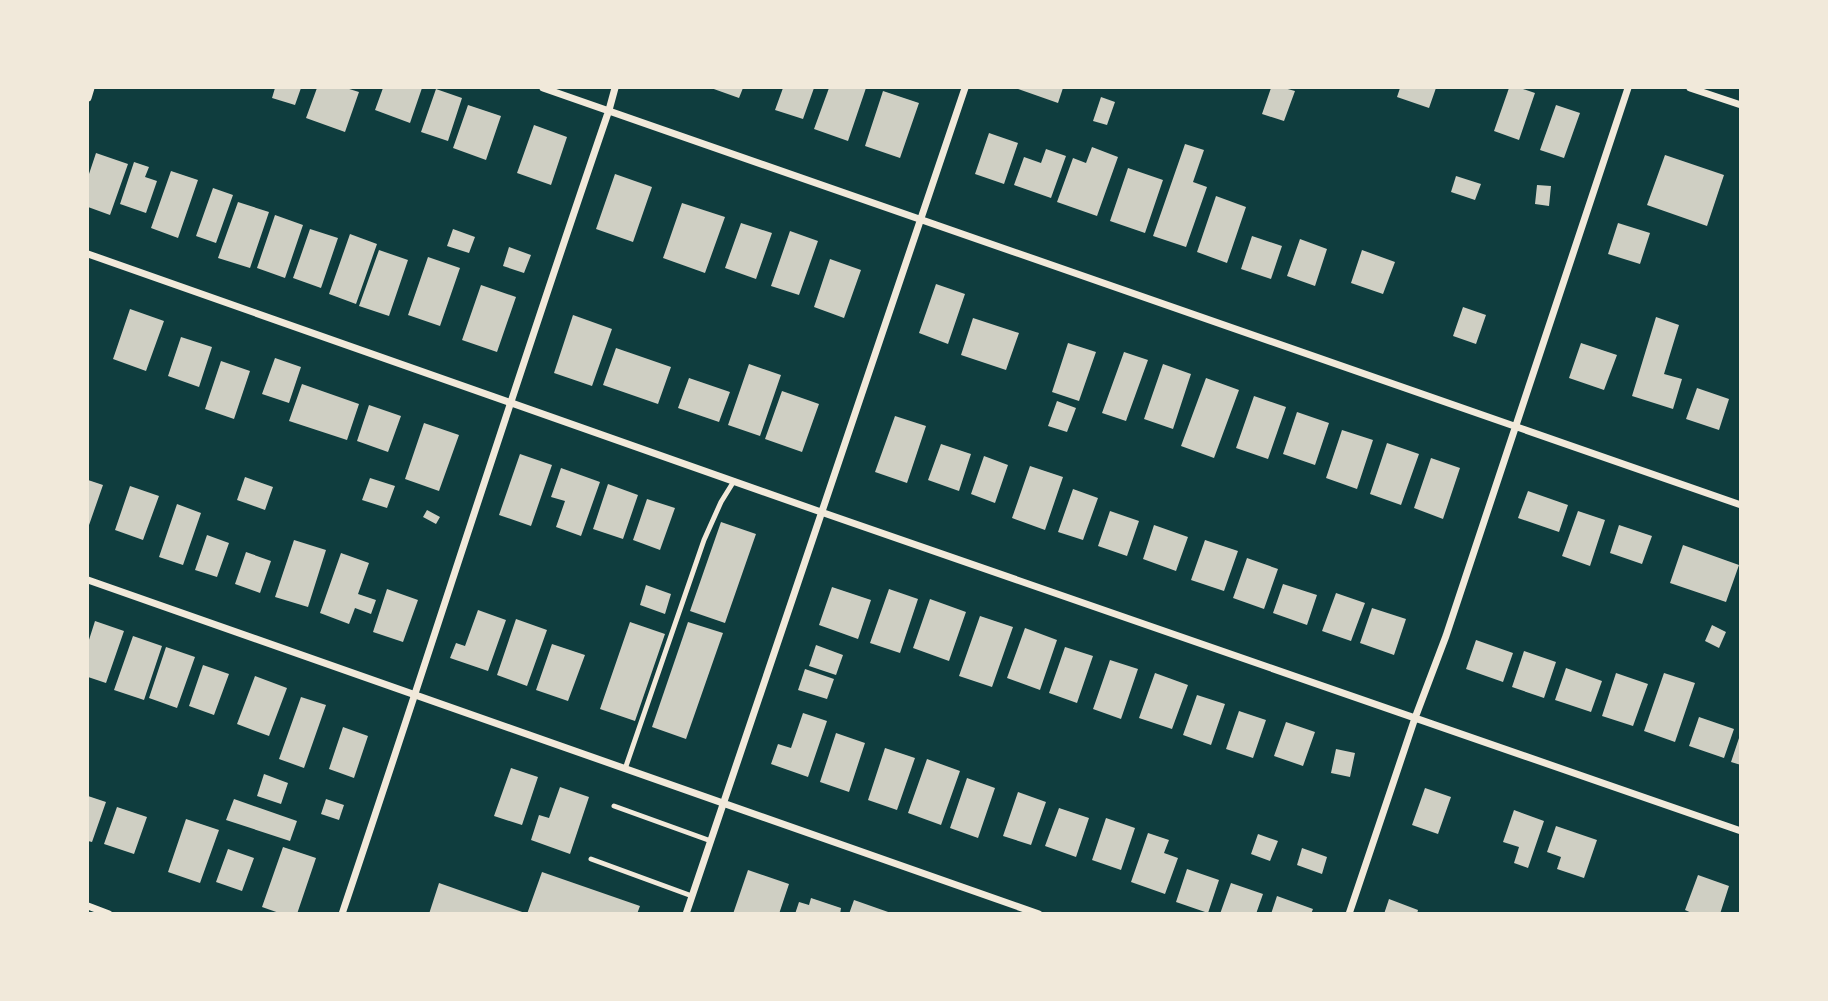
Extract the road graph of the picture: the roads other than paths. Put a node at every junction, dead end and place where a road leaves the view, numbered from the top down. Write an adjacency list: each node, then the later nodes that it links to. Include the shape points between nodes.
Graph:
1 (91, 88): 7 (street)
2 (543, 88): 9 (street)
3 (615, 88): 9 (street)
4 (965, 88): 10 (street)
5 (1628, 88): 13 (street)
6 (1690, 88): 8 (street)
7 (88, 98)
8 (1741, 105)
9 (609, 110): 10 (street); 12 (street)
10 (920, 219): 13 (street); 16 (street)
11 (88, 254): 12 (street)
12 (511, 403): 14 (street); 18 (street)
13 (1514, 427): 15 (street); 19 (street)
14 (734, 481): 16 (street); 20 (lane, via 704,540)
15 (1741, 505)
16 (821, 512): 19 (street); 21 (street)
17 (88, 580): 18 (street)
18 (416, 696): 20 (street); 29 (street)
19 (1415, 718): 23 (street); 32 (street)
20 (625, 769): 21 (street)
21 (723, 803): 24 (street); 31 (street)
22 (614, 806): 24 (lane)
23 (1741, 831)
24 (711, 841): 26 (street)
25 (591, 859): 26 (lane)
26 (692, 896): 30 (street)
27 (88, 906): 28 (street)
28 (108, 914)
29 (342, 914)
30 (686, 914)
31 (1040, 914)
32 (1349, 914)

